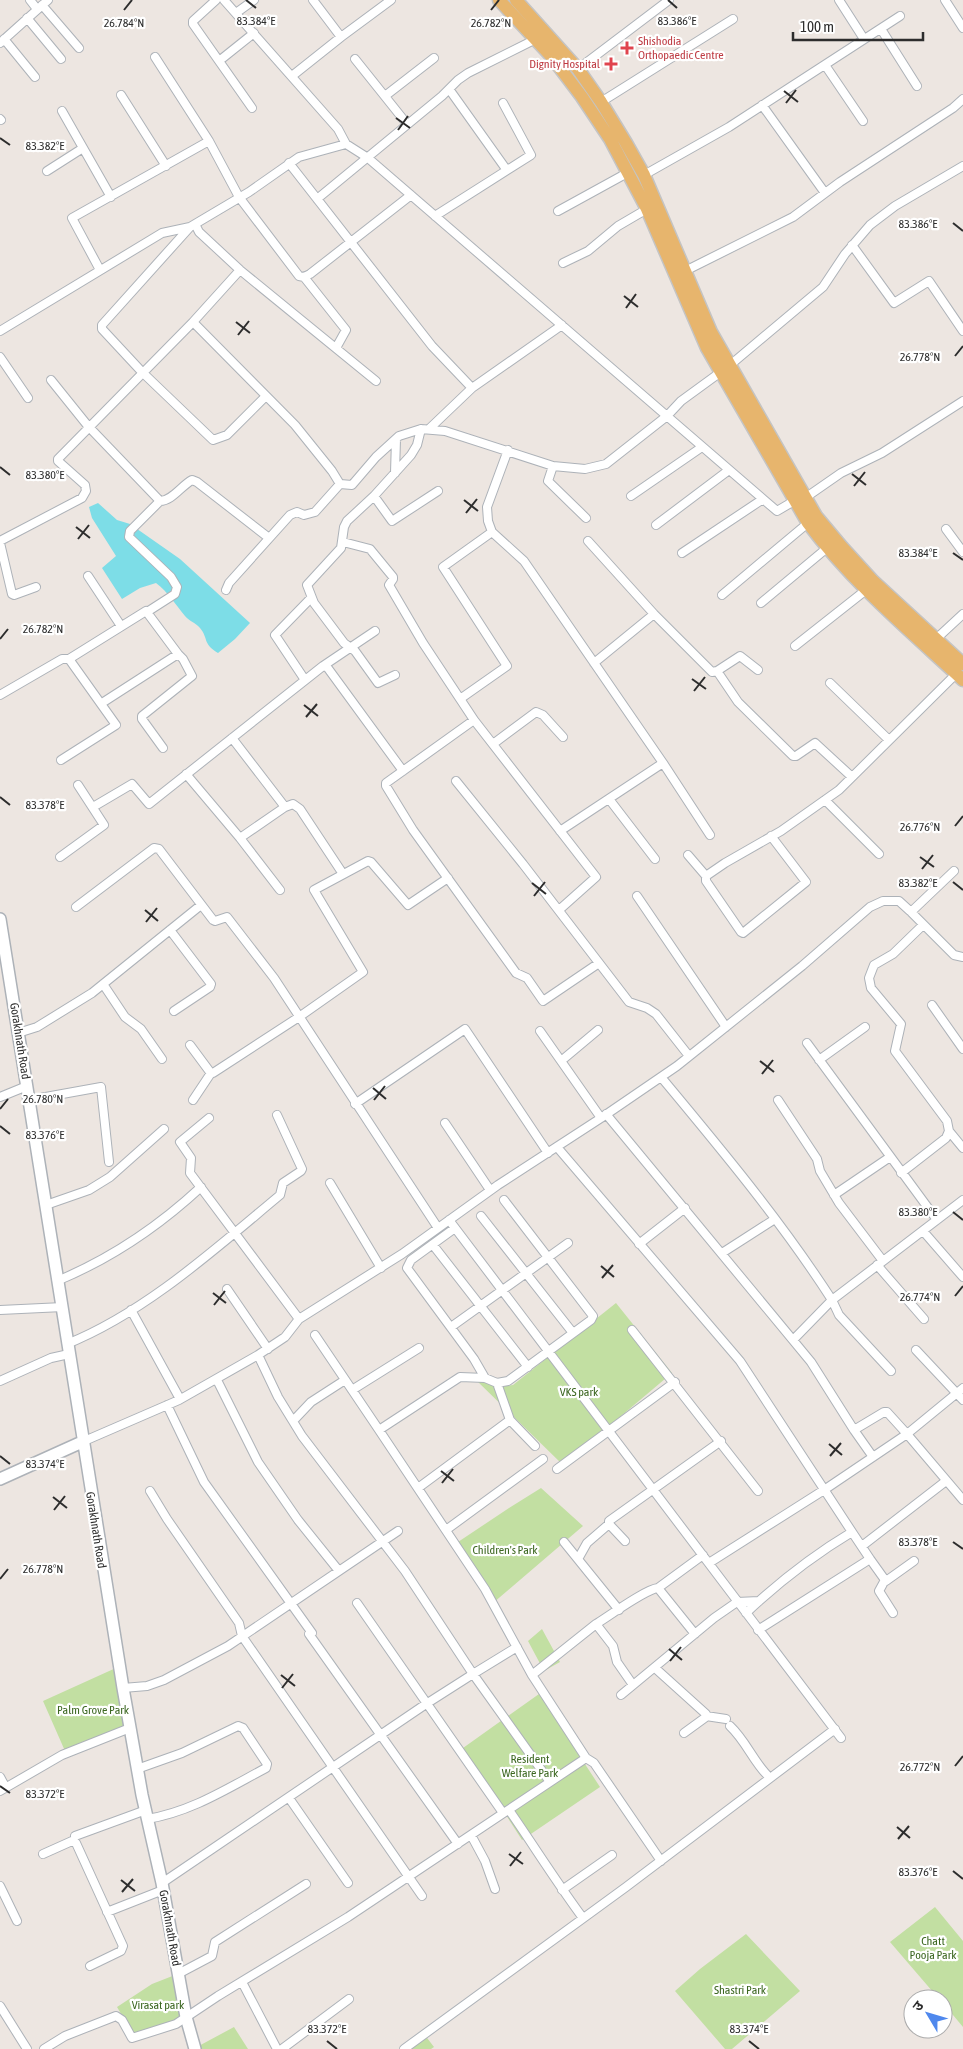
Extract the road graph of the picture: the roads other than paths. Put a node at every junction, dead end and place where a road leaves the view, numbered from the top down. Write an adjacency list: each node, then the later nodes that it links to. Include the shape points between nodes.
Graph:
1 (30, 0): 12 (street)
2 (216, 0): 29 (street, via 192,24)
3 (224, 0): 13 (street)
4 (254, 0): 13 (street)
5 (313, 0): 20 (street)
6 (392, 0): 20 (street)
7 (499, 0): 21 (main road)
8 (669, 0): 31 (street)
9 (839, 0): 22 (street)
10 (946, 0): 17 (street)
11 (521, 2): 31 (main road)
12 (42, 5): 15 (street); 24 (street)
13 (236, 13): 19 (street)
14 (900, 16): 18 (street)
15 (27, 18): 23 (street); 27 (street)
16 (732, 18): 39 (street)
17 (963, 28)
18 (881, 29): 22 (street); 34 (street)
19 (254, 34): 29 (street); 32 (street)
20 (340, 37): 32 (street)
21 (536, 39): 35 (street, via 468,73); 55 (main road, via 582,97)
22 (864, 39): 30 (street)
23 (2, 41): 33 (street)
24 (79, 48)
25 (155, 57): 46 (street)
26 (434, 58): 37 (street)
27 (61, 59)
28 (355, 59): 37 (street)
29 (219, 61): 42 (street)
30 (825, 65): 41 (street); 44 (street)
31 (578, 69): 39 (main road)
32 (292, 76): 47 (street, via 338,129)
33 (35, 77)
34 (917, 86)
35 (449, 89): 45 (street); 53 (street)
36 (121, 95): 51 (street)
37 (385, 96): 45 (street)
38 (963, 99): 57 (street)
39 (601, 102): 56 (main road)
40 (503, 103): 53 (street, via 531,154)
41 (762, 105): 56 (street); 57 (street)
42 (252, 108)
43 (62, 111): 48 (street)
44 (863, 121)
45 (407, 124): 49 (street)
46 (209, 141): 51 (street); 60 (street)
47 (346, 144): 49 (street); 50 (street, via 299,157)
48 (83, 148): 54 (street); 59 (street)
49 (368, 158): 58 (street); 61 (street)
50 (289, 163): 60 (street); 61 (street)
51 (166, 166): 59 (street)
52 (963, 166): 67 (street, via 895,206 870,225)
53 (506, 169): 64 (street)
54 (47, 171)
55 (629, 172): 62 (main road); 63 (street)
56 (644, 174): 71 (main road)
57 (825, 193): 71 (street, via 793,217)
58 (412, 195): 64 (street); 66 (street)
59 (111, 197): 69 (street, via 72,218)
60 (239, 197): 65 (street); 72 (street, via 299,276)
61 (317, 199): 66 (street)
62 (647, 209): 68 (street, via 618,226 588,251); 79 (main road, via 707,348)
63 (558, 212)
64 (435, 216): 74 (street)
65 (192, 225): 69 (street, via 162,233); 70 (street); 80 (street, via 102,325 102,329)
66 (351, 242): 72 (street); 83 (street, via 432,346)
67 (852, 246): 76 (street, via 894,303 930,281); 79 (street, via 823,287)
68 (563, 263)
69 (100, 270): 75 (street)
70 (240, 270): 73 (street); 77 (street)
71 (685, 271): 79 (main road)
72 (304, 277): 77 (street, via 346,330)
73 (192, 322): 80 (street); 84 (street)
74 (562, 325): 83 (street); 87 (street)
75 (0, 330)
76 (963, 331)
77 (336, 348): 82 (street)
78 (0, 356): 85 (street)
79 (725, 369): 87 (street, via 681,401); 101 (main road)
80 (142, 372): 84 (street, via 213,440 227,435); 88 (street)
81 (51, 380): 88 (street)
82 (376, 381)
83 (472, 388): 89 (street)
84 (266, 396): 96 (street, via 295,425)
85 (28, 398)
86 (963, 401): 101 (street)
87 (667, 416): 91 (street); 93 (street, via 606,464 585,469)
88 (88, 426): 102 (street); 110 (street, via 58,460 85,485 82,498)
89 (425, 429): 90 (street); 92 (street, via 445,431); 95 (street, via 415,450)
90 (396, 439): 95 (street); 96 (street, via 352,485)
91 (702, 447): 94 (street); 99 (street)
92 (508, 450): 93 (street); 107 (street, via 487,506)
93 (553, 466): 103 (street, via 548,481)
94 (729, 470): 100 (street); 105 (street)
95 (395, 474): 98 (street)
96 (340, 484): 108 (street, via 315,512 290,515)
97 (438, 491): 98 (street, via 392,521)
98 (374, 496): 111 (street, via 345,524)
99 (631, 496)
100 (763, 500): 101 (street, via 777,510); 114 (street)
101 (800, 500): 104 (main road); 127 (main road, via 873,581)
102 (160, 501): 108 (street, via 165,501 192,480); 122 (street, via 130,531 129,537 172,577 178,587 175,594)
103 (586, 518)
104 (808, 523): 112 (main road); 119 (street)
105 (656, 525)
106 (946, 529): 113 (street)
107 (492, 532): 132 (street, via 524,561); 141 (street, via 443,566 507,666)
108 (270, 538): 117 (street)
109 (588, 541): 123 (street)
110 (0, 542): 116 (street, via 12,594)
111 (343, 542): 120 (street, via 308,583); 141 (street, via 370,549 392,577 389,585)
112 (827, 548): 118 (main road); 121 (street)
113 (963, 552)
114 (682, 553)
115 (88, 576): 125 (street)
116 (36, 587)
117 (226, 590)
118 (866, 590): 129 (street); 136 (main road)
119 (722, 595)
120 (311, 598): 128 (street, via 344,643); 138 (street, via 275,635)
121 (761, 603)
122 (147, 612): 125 (street); 130 (street)
123 (654, 614): 132 (street); 135 (street, via 712,672)
124 (963, 614): 127 (street)
125 (121, 626): 131 (street)
126 (375, 631): 128 (street)
127 (936, 639): 136 (main road)
128 (350, 646): 133 (street); 137 (street, via 378,683)
129 (795, 646)
130 (178, 654): 142 (street); 148 (street, via 191,677 142,716)
131 (69, 659): 140 (street, via 62,659); 142 (street)
132 (594, 663): 150 (street)
133 (323, 666): 138 (street); 151 (street, via 327,667)
134 (758, 670): 135 (street, via 740,656)
135 (717, 671): 153 (street, via 738,702 793,756 815,743)
136 (961, 673): 146 (street)
137 (395, 675)
138 (305, 680): 145 (street)
139 (830, 683): 146 (street)
140 (0, 695)
141 (460, 699): 143 (street)
142 (102, 703): 149 (street, via 116,725)
143 (474, 720): 147 (street); 151 (street)
144 (563, 737): 147 (street, via 536,712)
145 (232, 738): 152 (street); 158 (street)
146 (889, 740): 153 (street)
147 (493, 744): 160 (street)
148 (163, 748)
149 (61, 760)
150 (663, 763): 156 (street); 161 (street)
151 (403, 771): 171 (street, via 386,786)
152 (186, 774): 159 (street, via 149,804 132,784); 163 (street)
153 (852, 777): 157 (street)
154 (456, 781): 176 (street)
155 (78, 785): 159 (street)
156 (609, 798): 160 (street); 167 (street)
157 (825, 800): 162 (street); 164 (street)
158 (285, 807): 163 (street); 169 (street, via 293,804 300,809)
159 (93, 808): 166 (street, via 103,826)
160 (560, 831): 176 (street, via 596,876)
161 (710, 835)
162 (771, 836): 170 (street); 170 (street, via 806,882 743,933 706,881)
163 (240, 838): 172 (street)
164 (879, 854)
165 (688, 855): 170 (street)
166 (60, 857)
167 (655, 859)
168 (954, 871): 177 (street)
169 (343, 874): 171 (street, via 369,861 408,905); 187 (street, via 313,891 363,972)
170 (706, 876)
171 (448, 878): 183 (street, via 516,973 527,978 544,1001)
172 (280, 890)
173 (637, 896): 188 (street)
174 (201, 905): 175 (street, via 157,847); 180 (street); 187 (street, via 215,921 227,917)
175 (76, 908)
176 (559, 910): 183 (street)
177 (911, 912): 179 (street); 188 (street, via 899,901 883,901 870,907)
178 (0, 919): 181 (main road, Gorakhnath Road)
179 (923, 925): 182 (street, via 954,955); 213 (street, via 893,954 874,965 869,978 871,988 901,1024 895,1051 947,1121)
180 (170, 930): 184 (street); 186 (street, via 211,984)
181 (2, 946): 192 (main road, Gorakhnath Road)
182 (963, 957)
183 (600, 964): 196 (street, via 629,1002 656,1014)
184 (103, 984): 192 (street, via 37,1027); 197 (street, via 125,1018 141,1029)
185 (932, 1005): 195 (street)
186 (174, 1011)
187 (299, 1016): 200 (street); 207 (street)
188 (726, 1027): 196 (street)
189 (865, 1027): 199 (street)
190 (598, 1030): 198 (street)
191 (540, 1031): 198 (street)
192 (18, 1033): 202 (main road, Gorakhnath Road)
193 (807, 1043): 199 (street)
194 (190, 1045): 200 (street)
195 (963, 1049)
196 (689, 1056): 201 (street)
197 (162, 1059)
198 (561, 1060): 209 (street)
199 (819, 1060): 217 (street)
200 (211, 1073): 205 (street)
201 (661, 1077): 209 (street); 229 (street)
202 (27, 1086): 203 (street); 204 (main road, Gorakhnath Road)
203 (0, 1097)
204 (29, 1100): 218 (street, via 101,1087); 226 (main road, Gorakhnath Road)
205 (194, 1100)
206 (778, 1100): 223 (street, via 818,1159 820,1171)
207 (355, 1104): 216 (street, via 465,1029); 232 (street)
208 (277, 1114): 235 (street, via 302,1170 284,1182 280,1195)
209 (604, 1116): 214 (street); 227 (street)
210 (209, 1118): 221 (street, via 180,1143 191,1158 189,1170)
211 (444, 1123): 222 (street)
212 (164, 1129): 226 (street, via 103,1181)
213 (949, 1131): 215 (street); 219 (street, via 946,1138)
214 (557, 1147): 216 (street); 238 (street)
215 (963, 1148)
216 (548, 1153): 222 (street)
217 (890, 1158): 219 (street); 223 (street)
218 (109, 1162)
219 (901, 1173): 231 (street)
220 (330, 1183): 242 (street)
221 (201, 1187): 235 (street); 245 (street, via 175,1212 139,1236)
222 (490, 1190): 230 (street)
223 (834, 1194): 241 (street)
224 (504, 1200): 240 (street)
225 (963, 1200): 231 (street)
226 (46, 1205): 245 (main road, Gorakhnath Road)
227 (685, 1208): 238 (street); 239 (street)
228 (481, 1216): 243 (street)
229 (775, 1219): 239 (street); 248 (street, via 802,1253)
230 (449, 1220): 232 (street); 233 (street)
231 (937, 1220): 234 (street)
232 (438, 1228): 242 (street)
233 (455, 1228): 237 (street); 247 (street)
234 (923, 1231): 241 (street); 244 (street)
235 (235, 1232): 252 (street); 253 (street)
236 (568, 1243): 240 (street)
237 (432, 1244): 249 (street); 255 (street, via 408,1262 407,1268)
238 (639, 1244): 295 (street, via 740,1361)
239 (722, 1253): 259 (street)
240 (549, 1257): 243 (street); 257 (street, via 593,1316)
241 (880, 1263): 248 (street); 254 (street)
242 (381, 1268): 253 (street)
243 (527, 1273): 247 (street); 257 (street)
244 (963, 1276)
245 (58, 1281): 250 (main road, Gorakhnath Road)
246 (227, 1289): 262 (street)
247 (502, 1290): 249 (street); 264 (street)
248 (832, 1300): 259 (street); 267 (street, via 839,1315)
249 (480, 1306): 255 (street); 266 (street)
250 (63, 1307): 251 (street); 261 (main road, Gorakhnath Road)
251 (0, 1310)
252 (131, 1310): 261 (street); 276 (street)
253 (299, 1319): 262 (street, via 285,1337)
254 (924, 1319)
255 (451, 1327): 268 (street)
256 (632, 1330): 272 (street)
257 (573, 1333): 264 (street)
258 (315, 1336): 270 (street)
259 (793, 1340): 282 (street, via 811,1362)
260 (419, 1348): 274 (street)
261 (68, 1349): 271 (street); 286 (main road, Gorakhnath Road)
262 (268, 1349): 265 (street)
263 (916, 1350): 275 (street)
264 (548, 1351): 266 (street); 283 (street)
265 (258, 1355): 269 (street); 280 (street)
266 (528, 1367): 273 (street, via 508,1381)
267 (890, 1371)
268 (485, 1378): 273 (street); 281 (street, via 460,1377)
269 (217, 1380): 276 (street); 312 (street, via 258,1462)
270 (345, 1380): 274 (street); 280 (street, via 311,1402)
271 (0, 1381)
272 (675, 1382): 283 (street); 285 (street)
273 (497, 1383): 279 (street)
274 (352, 1390): 281 (street)
275 (960, 1391): 277 (street); 284 (street)
276 (180, 1399): 278 (street)
277 (963, 1400)
278 (167, 1405): 286 (street); 317 (street, via 204,1482)
279 (510, 1420): 287 (street); 293 (street)
280 (292, 1421): 303 (street)
281 (379, 1430): 293 (street)
282 (854, 1430): 284 (street, via 887,1412); 288 (street)
283 (609, 1431): 290 (street); 294 (street)
284 (907, 1434): 288 (street); 292 (street)
285 (720, 1441): 294 (street); 297 (street)
286 (82, 1442): 291 (main road); 331 (main road, Gorakhnath Road)
287 (535, 1446)
288 (873, 1457): 295 (street)
289 (543, 1459): 300 (street)
290 (557, 1469)
291 (0, 1479)
292 (946, 1481): 298 (street); 306 (street)
293 (418, 1488): 300 (street)
294 (653, 1489): 299 (street); 307 (street)
295 (824, 1490): 302 (street); 311 (street)
296 (150, 1491): 325 (street, via 239,1623)
297 (758, 1491)
298 (963, 1500)
299 (609, 1524): 305 (street); 308 (street, via 587,1542)
300 (446, 1530): 326 (street, via 485,1589)
301 (398, 1531): 303 (street)
302 (852, 1532): 306 (street); 315 (street, via 814,1555)
303 (383, 1541): 312 (street); 328 (street)
304 (564, 1542): 308 (street)
305 (625, 1542)
306 (862, 1546): 309 (street)
307 (703, 1555): 311 (street); 314 (street)
308 (578, 1559): 319 (street)
309 (870, 1559): 313 (street); 323 (street)
310 (914, 1561): 313 (street)
311 (709, 1563): 316 (street)
312 (338, 1570): 317 (street)
313 (886, 1581): 321 (street, via 879,1591)
314 (658, 1588): 319 (street); 324 (street)
315 (759, 1601): 316 (street); 320 (street)
316 (737, 1602): 320 (street); 324 (street)
317 (291, 1603): 325 (street); 338 (street)
318 (357, 1603): 333 (street)
319 (620, 1610): 322 (street)
320 (746, 1613): 323 (street)
321 (893, 1614)
322 (596, 1624): 329 (street); 330 (street, via 613,1646 617,1662)
323 (758, 1630): 336 (street)
324 (694, 1634): 327 (street)
325 (242, 1636): 331 (street, via 164,1680 147,1686); 342 (street)
326 (517, 1647): 328 (street); 329 (street)
327 (654, 1668): 330 (street); 334 (street)
328 (473, 1674): 333 (street); 345 (street)
329 (532, 1675): 340 (street)
330 (632, 1685): 332 (street)
331 (122, 1688): 335 (main road, Gorakhnath Road)
332 (621, 1695)
333 (426, 1704): 338 (street); 348 (street)
334 (706, 1716): 337 (street); 344 (street, via 728,1722 758,1767)
335 (130, 1728): 341 (main road, Gorakhnath Road); 346 (street, via 62,1755)
336 (835, 1729): 339 (street); 344 (street)
337 (684, 1733)
338 (382, 1735): 342 (street); 352 (street)
339 (841, 1738)
340 (586, 1758): 345 (street); 357 (street, via 594,1763)
341 (137, 1769): 349 (main road, Gorakhnath Road); 349 (street, via 182,1753 238,1726 243,1728 267,1764 266,1768 184,1810)
342 (332, 1769): 347 (street); 358 (street)
343 (0, 1777): 346 (street)
344 (770, 1778): 353 (street)
345 (550, 1782): 348 (street)
346 (3, 1790)
347 (289, 1798): 359 (street); 362 (street)
348 (506, 1812): 350 (street); 364 (street)
349 (147, 1814): 351 (street); 362 (main road, Gorakhnath Road)
350 (471, 1835): 352 (street); 363 (street)
351 (75, 1836)
352 (458, 1844): 358 (street)
353 (676, 1849): 356 (street); 357 (street)
354 (43, 1854): 366 (street, via 74,1841)
355 (612, 1855): 364 (street)
356 (682, 1856)
357 (661, 1860): 367 (street)
358 (408, 1877): 365 (street); 371 (street)
359 (348, 1883)
360 (306, 1884): 370 (street, via 215,1942 212,1956)
361 (0, 1886): 368 (street)
362 (163, 1887): 366 (street); 370 (main road, Gorakhnath Road)
363 (495, 1889)
364 (562, 1890): 367 (street)
365 (422, 1896)
366 (108, 1912): 369 (street, via 123,1948)
367 (583, 1918): 380 (street)
368 (17, 1921)
369 (90, 1966)
370 (178, 1974): 374 (main road, Gorakhnath Road)
371 (242, 1982): 374 (street); 378 (street)
372 (349, 1999): 379 (street)
373 (0, 2006): 375 (street)
374 (186, 2017): 376 (street, via 176,2024 135,2038 116,2016 65,2036); 377 (main road, Gorakhnath Road)
375 (27, 2049)
376 (44, 2049)
377 (195, 2049)
378 (277, 2049)
379 (282, 2049)
380 (404, 2049)

